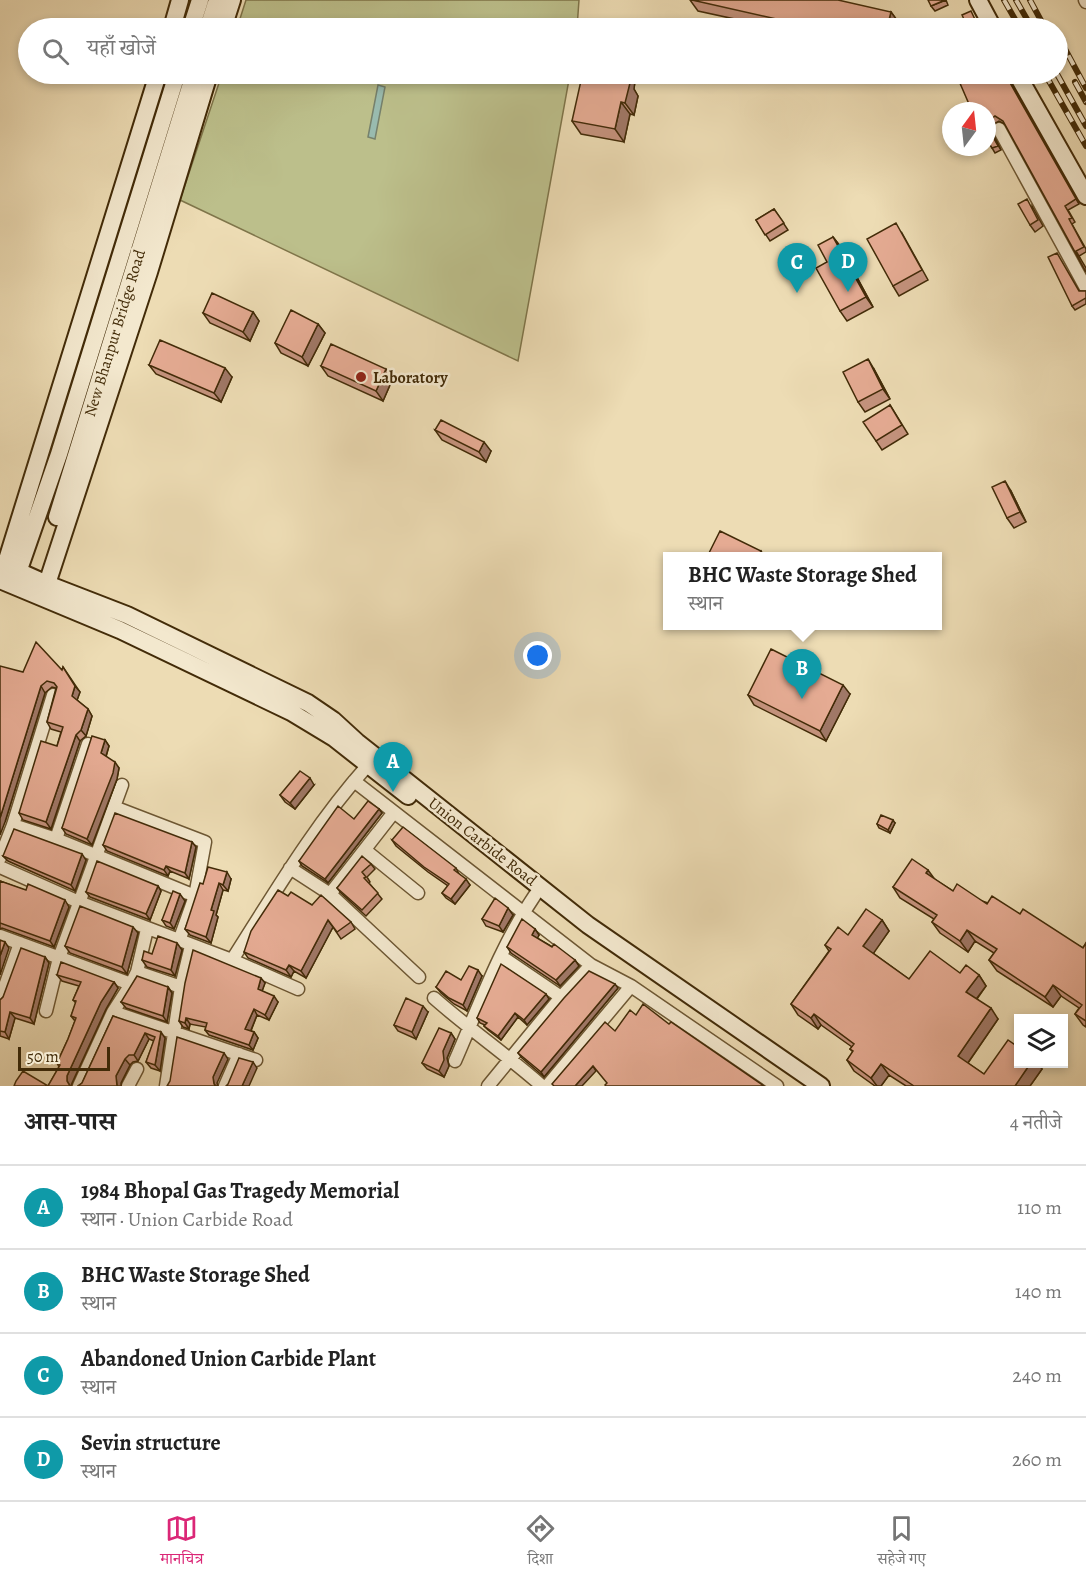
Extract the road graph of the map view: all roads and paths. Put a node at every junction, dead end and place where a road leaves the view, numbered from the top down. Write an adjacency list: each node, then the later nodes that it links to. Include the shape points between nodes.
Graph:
1 (180, 0): 6 (street)
2 (200, 0): 7 (street)
3 (217, 0): 8 (street)
4 (232, 0): 9 (street)
5 (978, 0): 10 (street)
6 (174, 18)
7 (194, 18)
8 (211, 18)
9 (226, 18)
10 (988, 18)
11 (155, 84): 19 (street)
12 (174, 84): 19 (street, New Bhanpur Bridge Road, via 59,454)
13 (191, 84): 20 (street, New Bhanpur Bridge Road)
14 (206, 84): 20 (street, via 149,272)
15 (1023, 84): 17 (street)
16 (999, 129): 18 (street)
17 (1086, 196)
18 (1086, 288)
19 (6, 574): 20 (street, Union Carbide Road)
20 (40, 588): 23 (street, Union Carbide Road, via 291,712); 75 (street, Union Carbide Road, via 128,615 308,703 588,925)
21 (53, 695): 28 (street)
22 (88, 744): 29 (street)
23 (368, 765): 24 (street); 37 (street, Union Carbide Road)
24 (354, 781): 27 (street); 34 (street)
25 (122, 785): 26 (street)
26 (114, 807): 31 (street); 38 (street, via 205,842)
27 (394, 812): 30 (street); 40 (street)
28 (13, 825): 29 (street); 32 (street)
29 (56, 839): 31 (street)
30 (365, 850): 35 (street); 36 (street)
31 (96, 856): 38 (street); 39 (street)
32 (0, 858)
33 (0, 867): 39 (street)
34 (290, 868): 36 (street); 47 (street)
35 (418, 893)
36 (330, 894): 49 (street)
37 (535, 895): 40 (street); 74 (street, Union Carbide Road)
38 (195, 896): 44 (street)
39 (79, 902): 41 (street); 46 (street)
40 (523, 913): 45 (street); 48 (street)
41 (147, 929): 44 (street); 50 (street)
42 (0, 936): 43 (street)
43 (20, 943): 46 (street); 56 (street)
44 (185, 943): 47 (street); 52 (street)
45 (502, 957): 54 (street); 59 (street)
46 (58, 958): 50 (street); 57 (street)
47 (232, 960): 53 (street)
48 (591, 965): 51 (street); 54 (street)
49 (420, 977)
50 (134, 978): 52 (street); 58 (street)
51 (631, 986): 72 (street); 73 (street)
52 (181, 987): 60 (street)
53 (298, 989)
54 (561, 997): 62 (street)
55 (434, 998): 59 (street)
56 (0, 1000)
57 (45, 1011)
58 (113, 1012): 60 (street); 66 (street)
59 (469, 1028): 62 (street); 64 (street)
60 (174, 1032): 61 (street); 68 (street)
61 (239, 1054): 63 (street); 69 (street)
62 (512, 1059): 70 (street); 71 (street)
63 (256, 1060)
64 (455, 1061)
65 (137, 1069): 67 (street)
66 (80, 1086)
67 (128, 1086)
68 (166, 1086)
69 (225, 1086)
70 (488, 1086)
71 (542, 1086)
72 (547, 1086)
73 (777, 1086)
74 (803, 1086)
75 (822, 1086)

